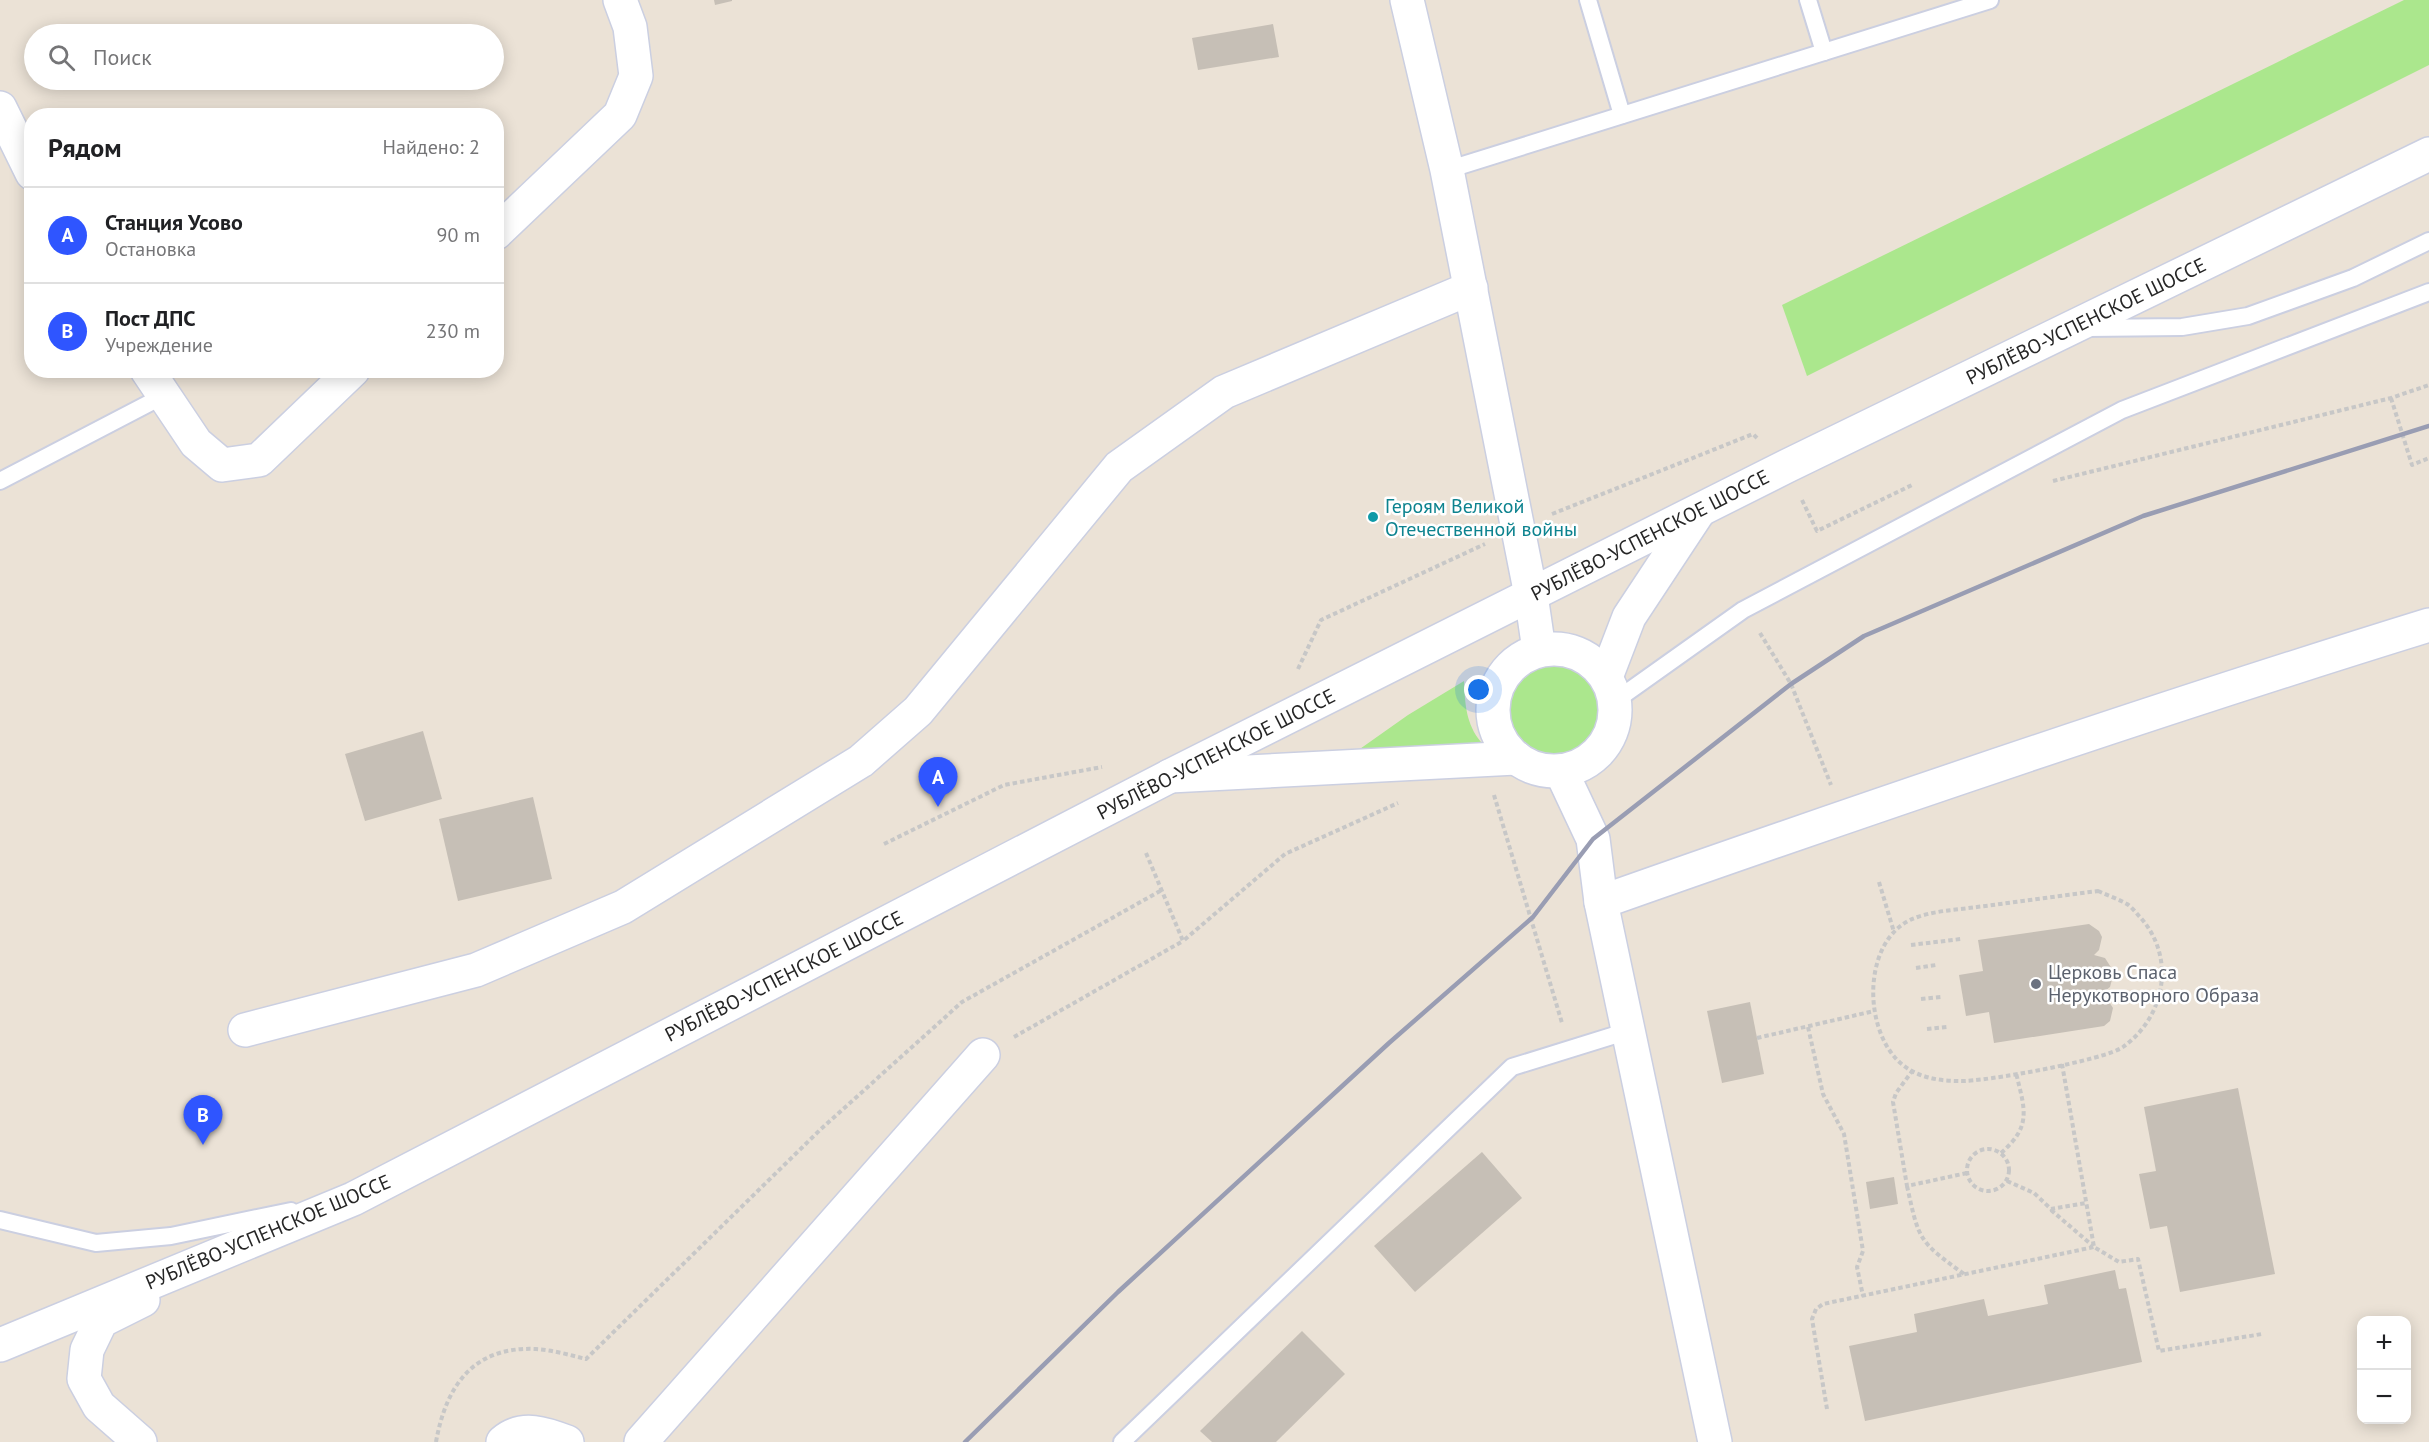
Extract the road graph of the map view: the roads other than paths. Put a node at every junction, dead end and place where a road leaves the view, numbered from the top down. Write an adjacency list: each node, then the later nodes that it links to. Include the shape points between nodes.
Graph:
1 (620, 0): 12 (street, via 630,27 636,76 620,115)
2 (1407, 0): 11 (street)
3 (1588, 0): 8 (lane)
4 (1808, 0): 6 (lane)
5 (1990, 0): 6 (lane)
6 (1824, 51): 8 (lane)
7 (0, 108): 10 (street)
8 (1622, 115): 11 (lane)
9 (2429, 154): 16 (street, РУБЛЁВО-УСПЕНСКОЕ ШОССЕ)
10 (24, 157)
11 (1448, 170): 14 (street)
12 (504, 225)
13 (2429, 241): 16 (lane, via 2353,278 2248,316 2182,327)
14 (1471, 288): 21 (street); 30 (street, via 1224,392 1119,467 918,711 861,761 623,907 476,970)
15 (2429, 292): 24 (lane, via 2122,410 1743,610)
16 (2071, 328): 20 (street, РУБЛЁВО-УСПЕНСКОЕ ШОССЕ)
17 (344, 378): 18 (street, via 259,460 222,465 196,443)
18 (155, 383): 19 (lane)
19 (0, 481)
20 (1699, 511): 21 (street, РУБЛЁВО-УСПЕНСКОЕ ШОССЕ); 24 (street, via 1629,617)
21 (1531, 595): 23 (street); 27 (street, РУБЛЁВО-УСПЕНСКОЕ ШОССЕ)
22 (2429, 625): 28 (street, via 2219,690)
23 (1539, 650): 24 (street, via 1565,649 1588,658); 25 (street, via 1518,660 1503,676 1494,697 1493,720 1501,741)
24 (1611, 689): 26 (street, via 1614,725 1603,747 1584,764)
25 (1516, 758): 26 (street, via 1537,768); 27 (street)
26 (1561, 771): 28 (street, via 1593,839)
27 (1170, 776): 32 (street, РУБЛЁВО-УСПЕНСКОЕ ШОССЕ)
28 (1601, 902): 29 (street)
29 (1625, 1016): 40 (lane, via 1512,1067); 41 (street)
30 (245, 1030)
31 (983, 1056): 39 (street)
32 (353, 1199): 33 (lane, via 171,1236 96,1243); 34 (street, РУБЛЁВО-УСПЕНСКОЕ ШОССЕ)
33 (0, 1220)
34 (286, 1227): 35 (street, РУБЛЁВО-УСПЕНСКОЕ ШОССЕ); 36 (street, via 101,1321 87,1350 84,1379 99,1406)
35 (0, 1345)
36 (140, 1442)
37 (503, 1442): 38 (street, via 537,1431)
38 (567, 1442)
39 (641, 1442)
40 (1122, 1442)
41 (1715, 1442)

